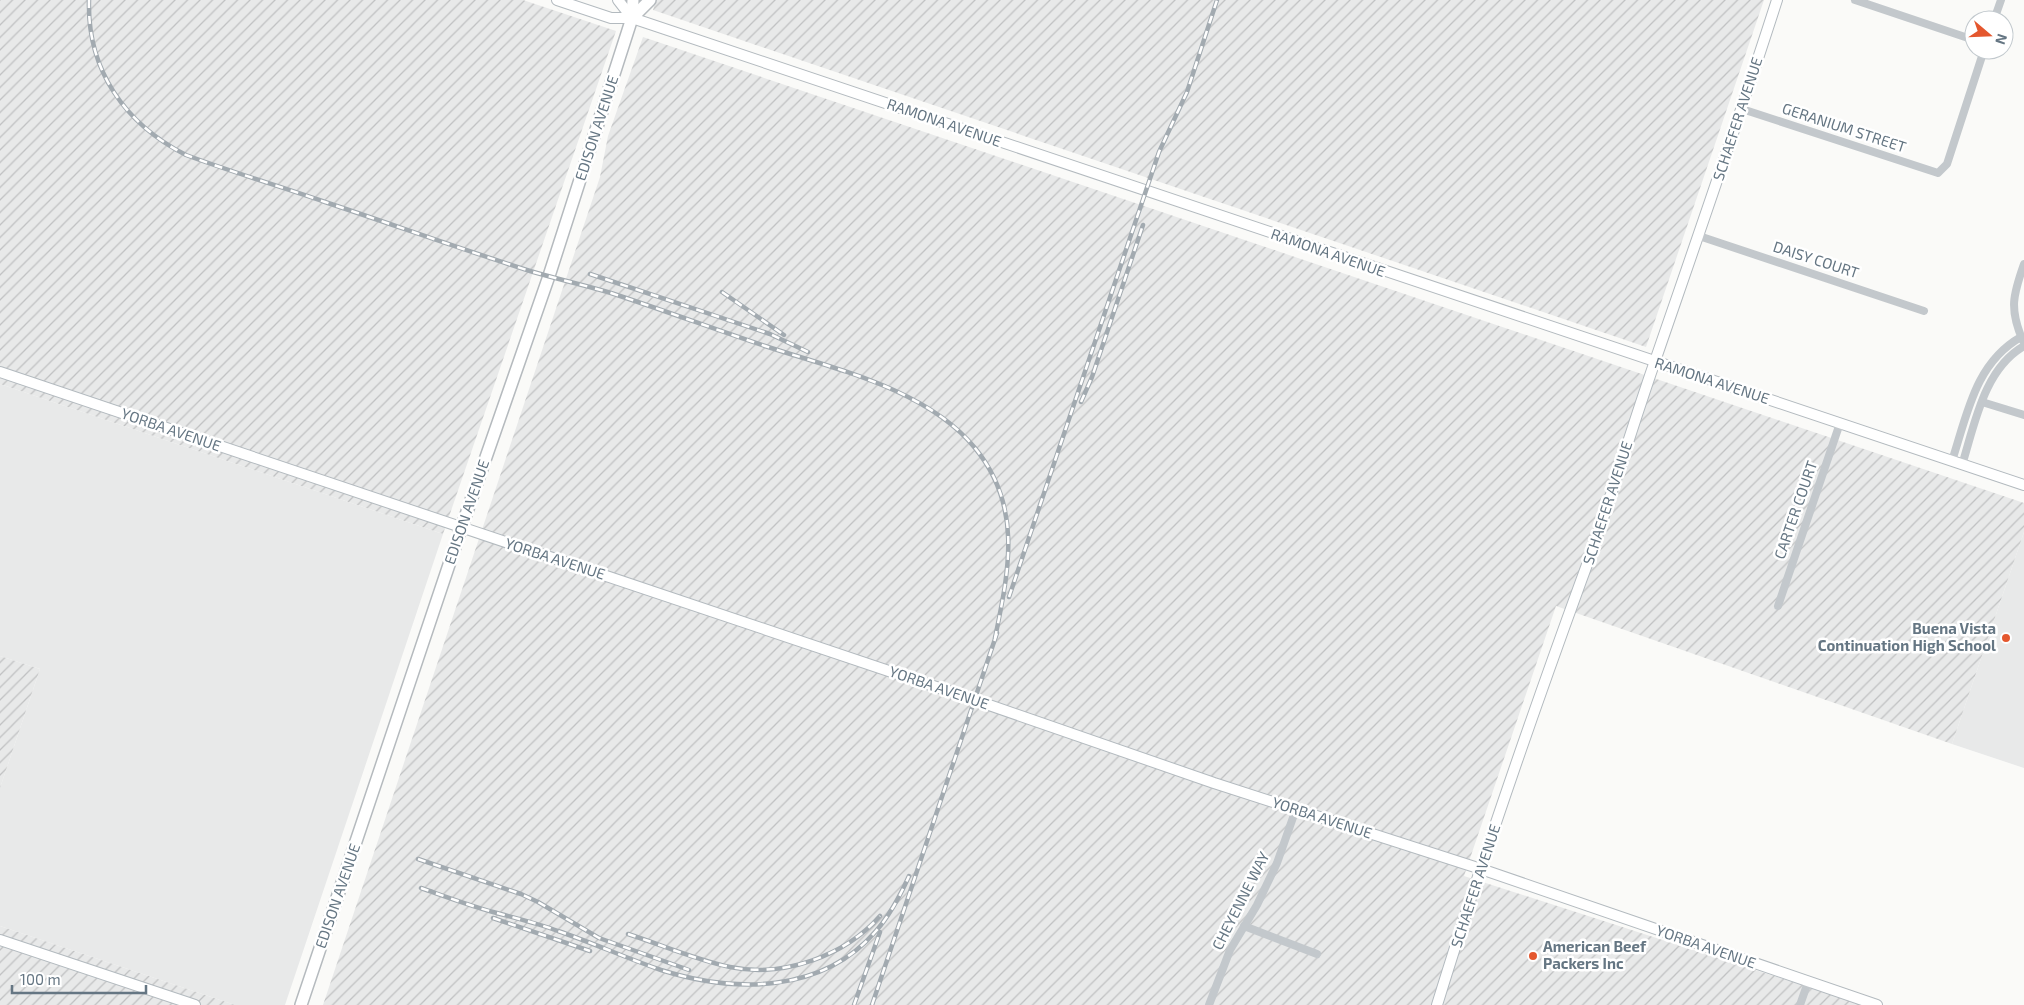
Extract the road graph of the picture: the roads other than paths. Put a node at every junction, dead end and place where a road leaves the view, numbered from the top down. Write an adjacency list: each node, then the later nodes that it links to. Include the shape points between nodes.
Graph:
1 (557, 0): 7 (street, RAMONA AVENUE, via 612,18)
2 (618, 0): 7 (street)
3 (632, 0): 7 (main road, EDISON AVENUE)
4 (650, 0): 7 (main road, EDISON AVENUE)
5 (1777, 0): 10 (street, SCHAEFER AVENUE)
6 (1855, 0): 8 (street)
7 (632, 18): 15 (street, RAMONA AVENUE); 22 (main road, EDISON AVENUE, via 549,276)
8 (1964, 37)
9 (1981, 60): 10 (street, GERANIUM STREET, via 1947,164 1938,173)
10 (1742, 109): 11 (street, SCHAEFER AVENUE)
11 (1700, 236): 13 (street, DAISY COURT); 15 (street, SCHAEFER AVENUE)
12 (2024, 264): 14 (street, via 2015,289 2014,314)
13 (1924, 311)
14 (2023, 342): 17 (street, via 2001,364); 20 (street, via 1997,354 1986,369 1974,394)
15 (1655, 362): 19 (street, RAMONA AVENUE); 25 (street, SCHAEFER AVENUE)
16 (0, 372): 22 (street, YORBA AVENUE)
17 (1982, 402): 18 (street); 20 (street)
18 (2024, 415)
19 (1840, 423): 20 (street, RAMONA AVENUE); 23 (street, CARTER COURT)
20 (1957, 463): 21 (street, RAMONA AVENUE)
21 (2024, 485)
22 (461, 528): 24 (street, YORBA AVENUE); 31 (main road, EDISON AVENUE)
23 (1778, 606)
24 (1296, 809): 25 (street, YORBA AVENUE); 26 (street, CHEYENNE WAY, via 1277,863)
25 (1481, 869): 29 (street, YORBA AVENUE); 33 (street, SCHAEFER AVENUE)
26 (1244, 926): 28 (street); 32 (street, CHEYENNE WAY, via 1230,950)
27 (0, 940): 30 (street)
28 (1317, 954)
29 (1808, 982): 34 (street); 35 (street, YORBA AVENUE)
30 (195, 1005)
31 (301, 1005)
32 (1209, 1005)
33 (1437, 1005)
34 (1800, 1005)
35 (1877, 1005)

